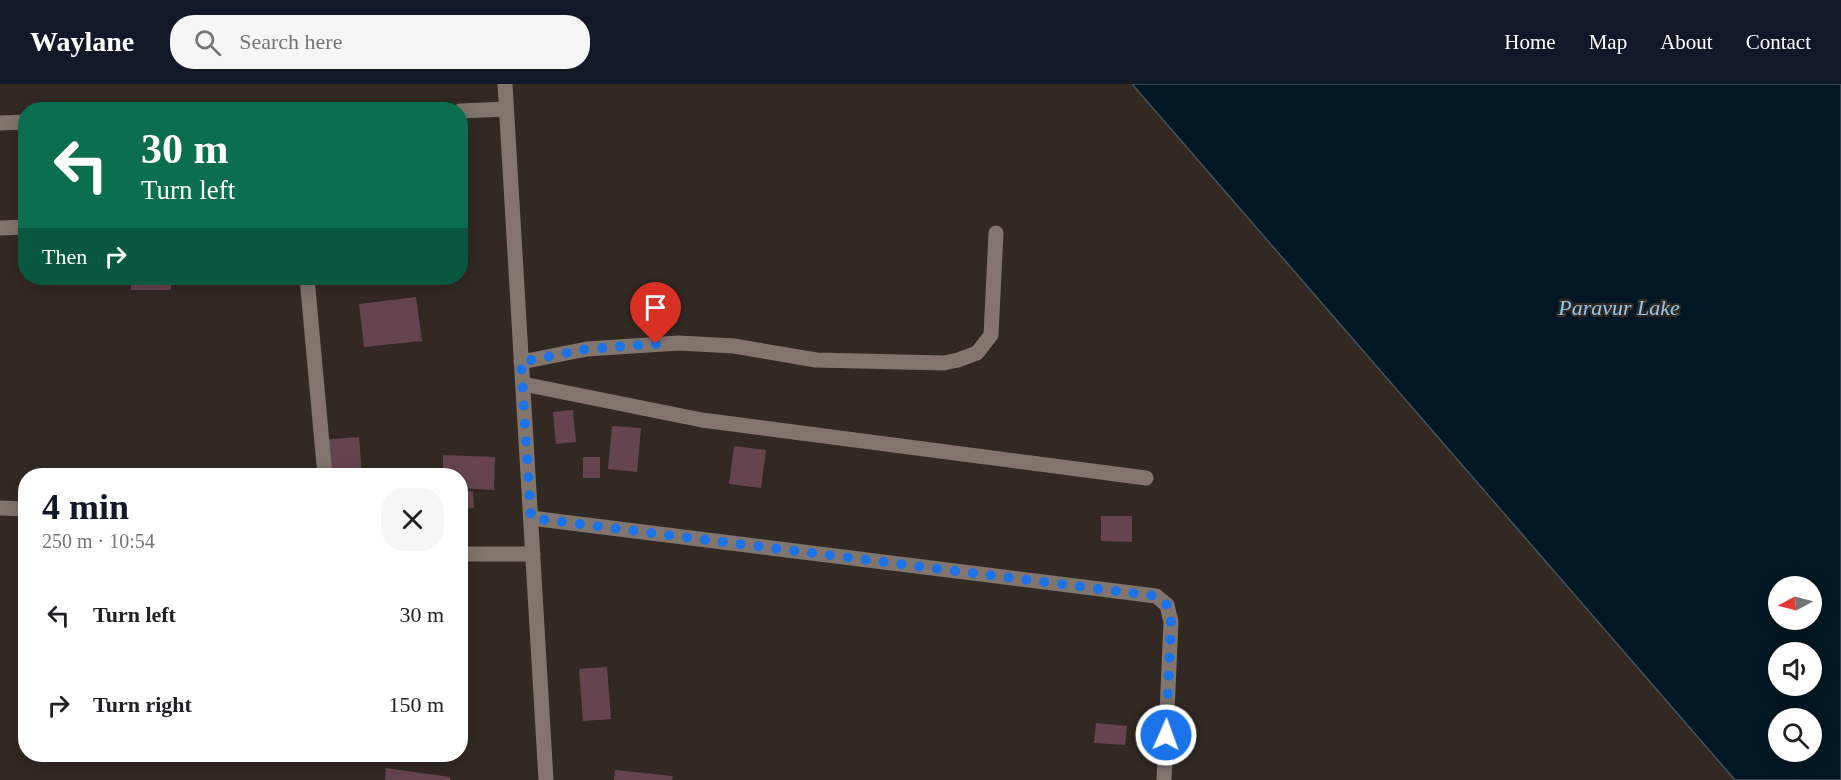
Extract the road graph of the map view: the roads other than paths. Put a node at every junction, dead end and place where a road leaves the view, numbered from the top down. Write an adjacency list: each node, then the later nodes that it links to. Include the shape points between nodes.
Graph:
1 (505, 84): 2 (street)
2 (506, 109): 3 (street); 10 (street)
3 (468, 111)
4 (18, 122): 5 (street)
5 (0, 123)
6 (18, 227): 7 (street)
7 (0, 228)
8 (996, 233): 10 (street, via 991,335 978,353 958,360 816,360 734,346 679,342 587,349)
9 (308, 285): 12 (street)
10 (521, 362): 11 (street)
11 (523, 384): 13 (street, via 702,420); 16 (street)
12 (324, 468)
13 (1146, 478)
14 (0, 508): 15 (street)
15 (18, 509)
16 (531, 518): 18 (street); 20 (street, via 1156,596 1167,605 1171,622)
17 (468, 554): 18 (street)
18 (533, 554): 19 (street)
19 (546, 780)
20 (1164, 780)

